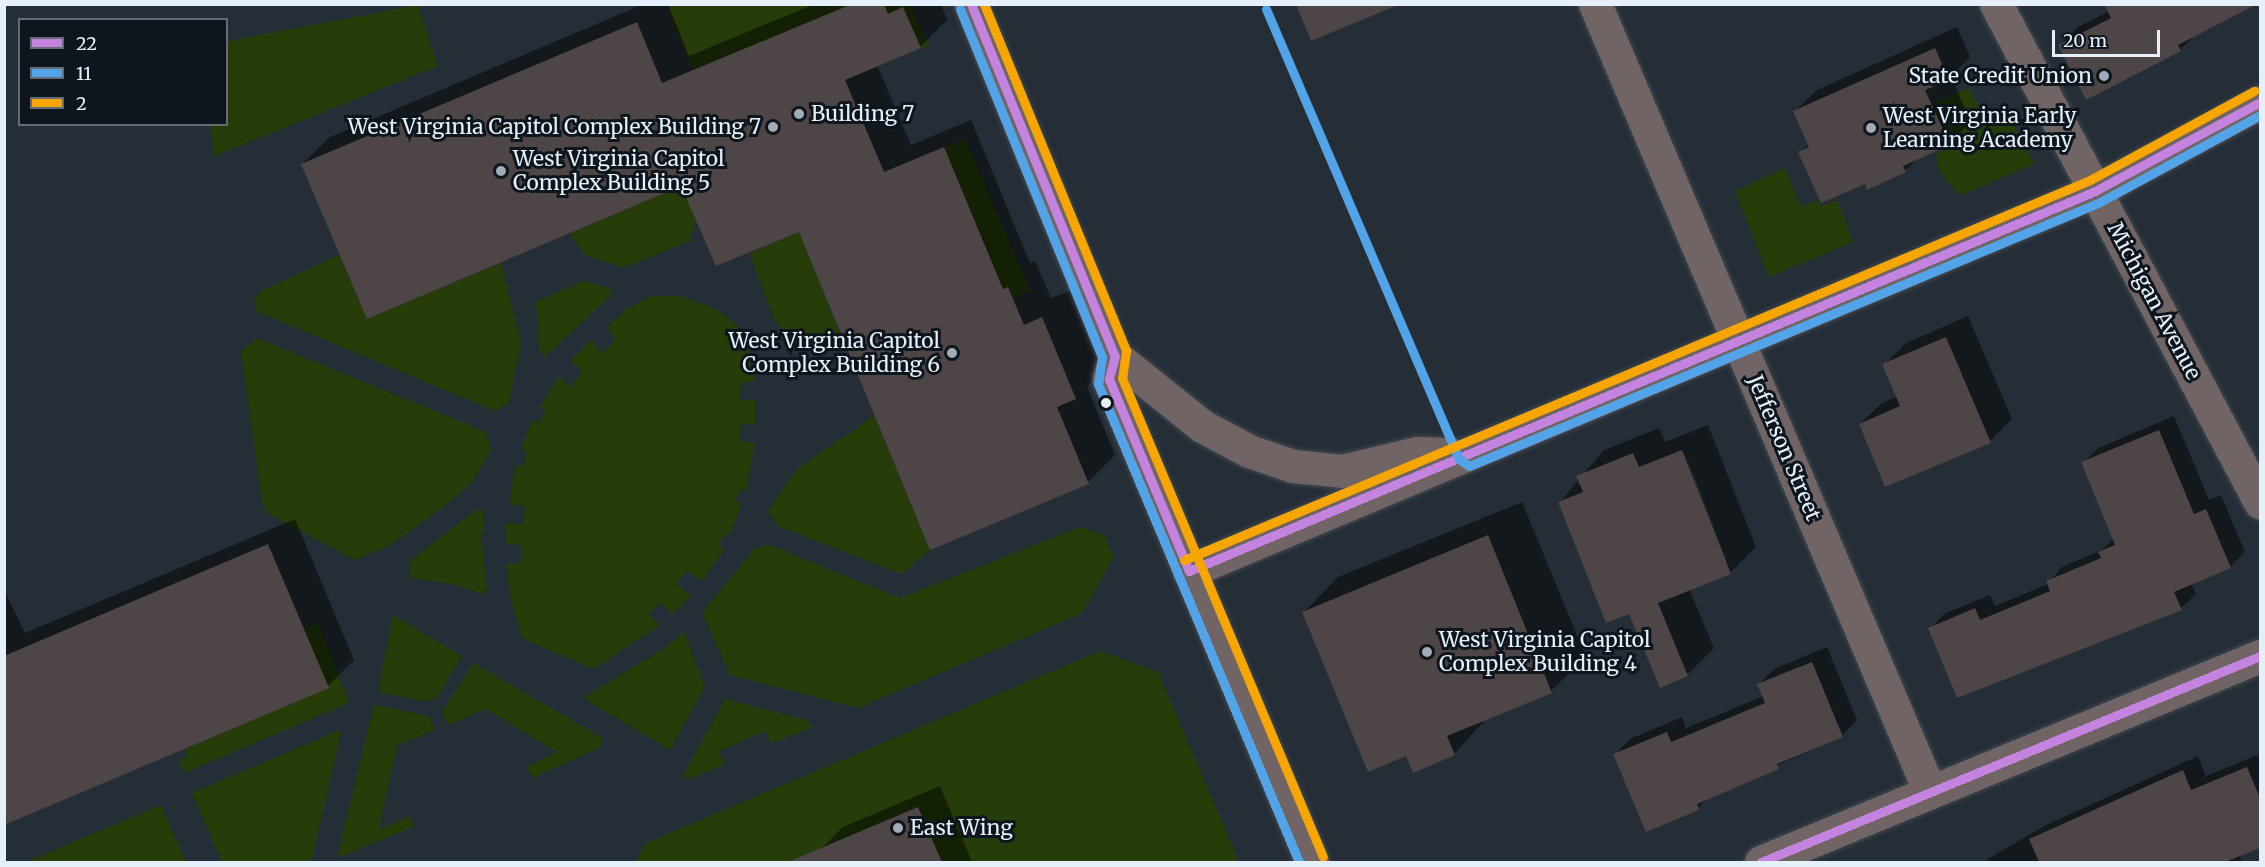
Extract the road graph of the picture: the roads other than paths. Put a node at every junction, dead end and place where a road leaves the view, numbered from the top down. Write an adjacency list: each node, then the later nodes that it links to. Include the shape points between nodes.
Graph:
1 (971, 4): 7 (street)
2 (1595, 4): 6 (street, Jefferson Street)
3 (1996, 4): 5 (street, Michigan Avenue)
4 (2260, 102): 5 (street)
5 (2095, 191): 6 (street); 9 (street, Michigan Avenue)
6 (1738, 341): 8 (street); 12 (street, Jefferson Street)
7 (1115, 356): 8 (street, via 1202,426 1249,450 1293,466 1342,471 1417,453); 10 (street, via 1109,379)
8 (1470, 454): 10 (street)
9 (2260, 502)
10 (1189, 571): 13 (street)
11 (2260, 656): 12 (street)
12 (1930, 792): 14 (street)
13 (1312, 862)
14 (1761, 862)

